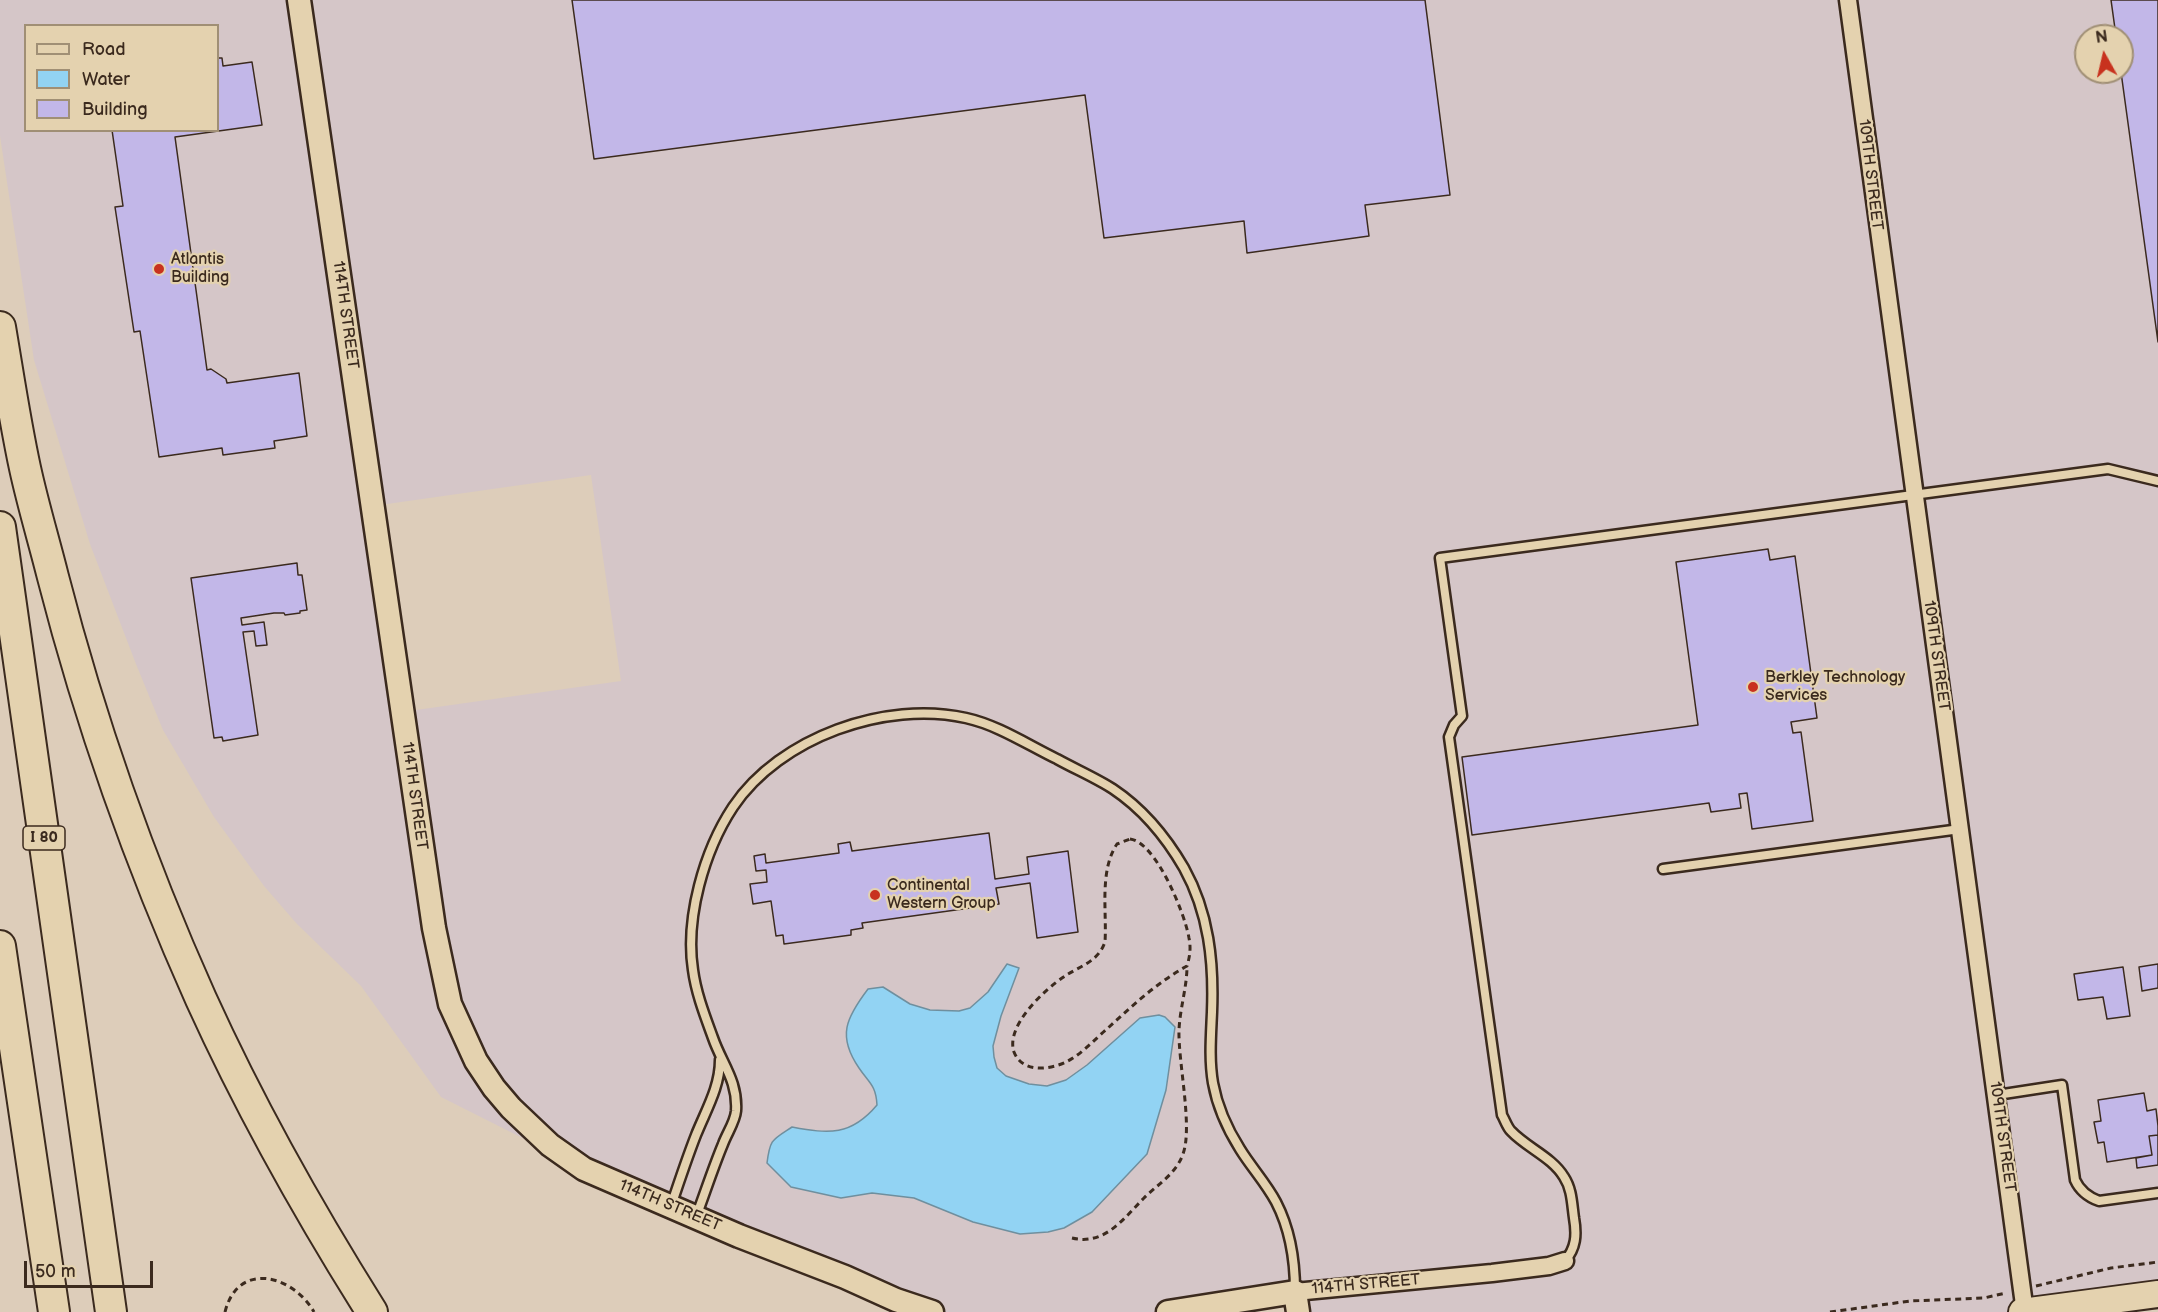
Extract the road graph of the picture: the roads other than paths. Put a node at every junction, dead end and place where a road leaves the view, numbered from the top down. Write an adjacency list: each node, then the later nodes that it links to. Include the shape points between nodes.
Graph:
1 (299, 0): 14 (street, 114TH STREET, via 434,928 450,1004 476,1061 528,1125 584,1168)
2 (1848, 0): 5 (street, 109TH STREET)
3 (0, 327): 23 (highway, via 25,470 67,630 113,779 211,1020 258,1114)
4 (2158, 481): 5 (lane, via 2108,469)
5 (1914, 495): 7 (street, 109TH STREET); 16 (lane, via 1440,558 1462,716 1449,737 1502,1115 1510,1130 1556,1167 1570,1189 1575,1243)
6 (0, 527): 12 (highway, I 80)
7 (1960, 829): 8 (lane); 11 (street, 109TH STREET)
8 (1663, 869)
9 (0, 946): 20 (highway)
10 (720, 1059): 14 (lane, via 714,1095); 15 (lane, via 731,1074 736,1114); 18 (lane, via 692,968 692,929 699,885 713,847 744,793 792,753 861,721 928,713 992,726 1112,788 1147,816 1185,869 1210,942 1213,1085 1239,1148 1276,1203 1295,1265)
11 (1997, 1095): 13 (lane, via 2062,1085 2079,1188 2099,1201); 19 (street, 109TH STREET)
12 (87, 1149): 21 (highway, I 80); 22 (highway)
13 (2158, 1192)
14 (671, 1207): 15 (street, 114TH STREET)
15 (696, 1218): 24 (street, 114TH STREET)
16 (1565, 1261): 18 (street, 114TH STREET)
17 (2158, 1294): 19 (main road)
18 (1296, 1302): 25 (street, 114TH STREET)
19 (2024, 1306)
20 (54, 1312)
21 (111, 1312)
22 (123, 1312)
23 (372, 1312)
24 (932, 1312)
25 (1168, 1312)

